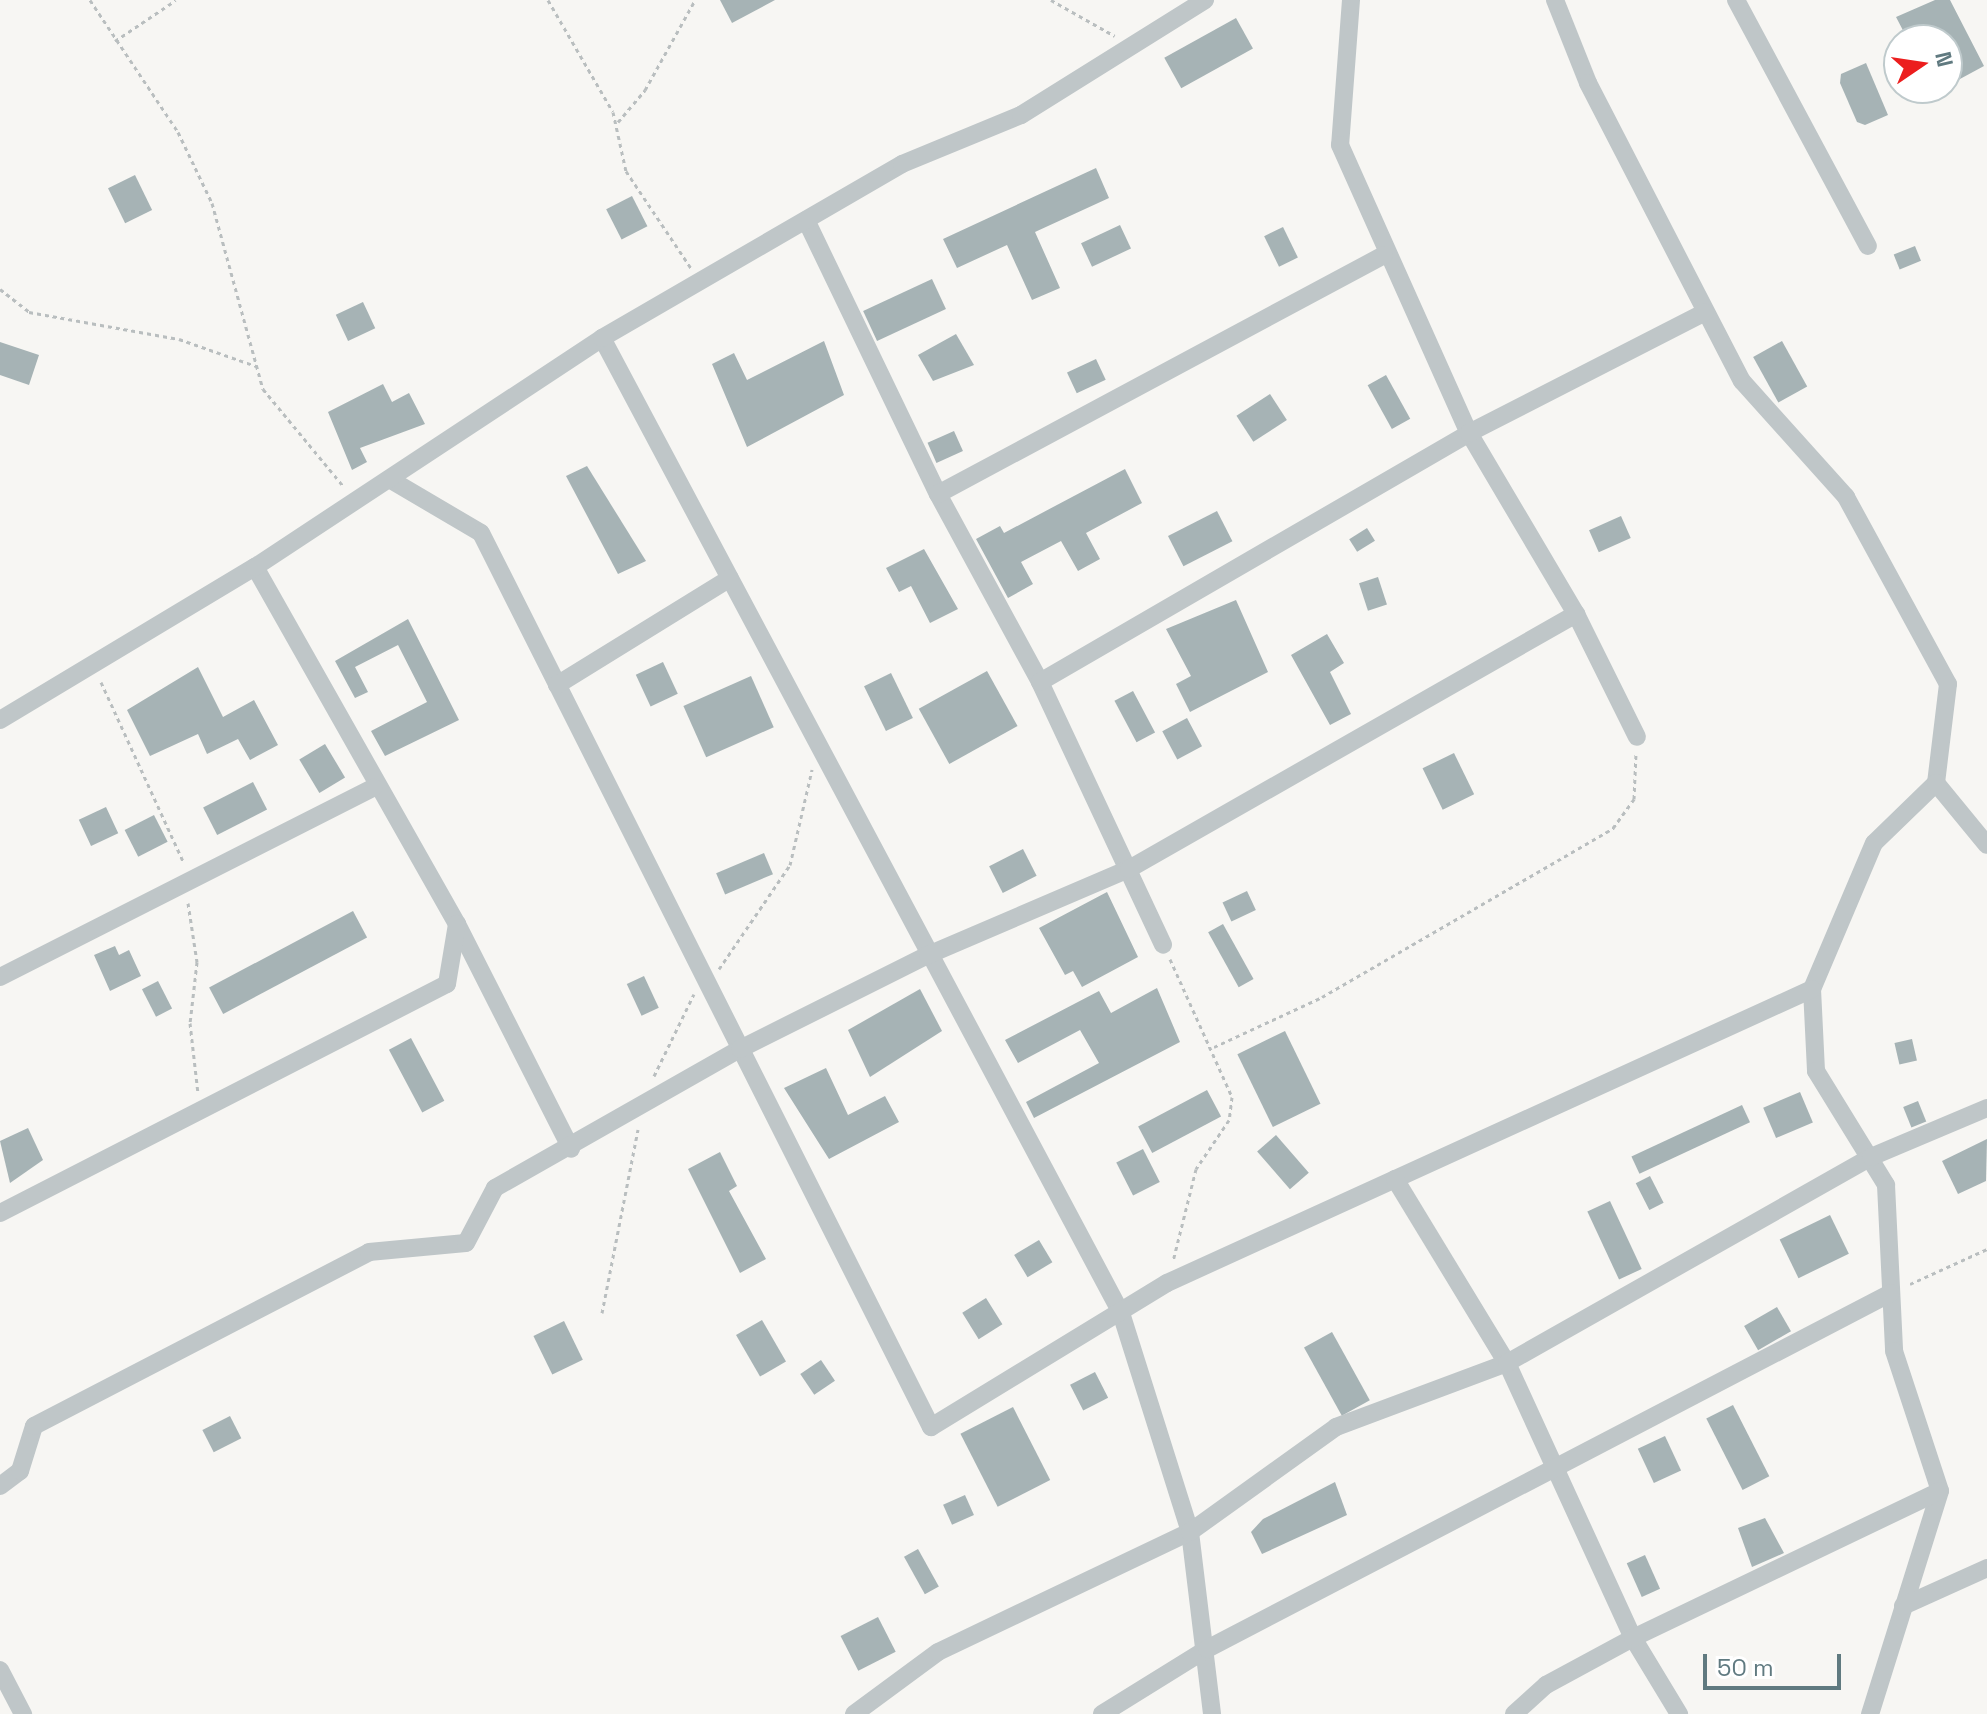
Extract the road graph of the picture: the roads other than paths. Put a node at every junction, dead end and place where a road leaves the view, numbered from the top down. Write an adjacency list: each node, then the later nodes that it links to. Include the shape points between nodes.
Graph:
1 (1205, 0): 5 (street, via 1021,115 902,164)
2 (1351, 0): 7 (street, via 1340,145)
3 (1555, 0): 8 (street, via 1588,83)
4 (1736, 0): 6 (street)
5 (806, 220): 9 (street); 12 (street)
6 (1868, 246)
7 (1384, 255): 10 (street); 12 (street)
8 (1705, 312): 10 (street); 20 (street, via 1742,381 1846,497 1948,684)
9 (602, 338): 11 (street); 14 (street)
10 (1469, 433): 15 (street); 16 (street)
11 (391, 480): 13 (street); 17 (street, via 481,533)
12 (938, 494): 16 (street)
13 (255, 567): 18 (street); 21 (street)
14 (730, 578): 17 (street); 26 (street)
15 (1576, 614): 19 (street); 23 (street)
16 (1040, 682): 23 (street)
17 (557, 685): 29 (street)
18 (0, 720)
19 (1637, 737)
20 (1936, 783): 22 (street); 28 (street, via 1874,843)
21 (374, 787): 24 (street); 27 (street)
22 (1987, 845)
23 (1129, 869): 25 (street); 26 (street)
24 (457, 924): 31 (street); 34 (street, via 447,984)
25 (1163, 945)
26 (928, 955): 29 (street); 36 (street)
27 (0, 977)
28 (1812, 989): 32 (street, via 1816,1071); 33 (street)
29 (740, 1049): 31 (street); 36 (street, via 931,1427)
30 (1987, 1108): 32 (street)
31 (571, 1149): 39 (street, via 495,1188 466,1243 369,1252 34,1426 20,1471)
32 (1871, 1157): 35 (street, via 1886,1185); 37 (street)
33 (1395, 1179): 36 (street, via 1167,1283); 37 (street)
34 (0, 1213)
35 (1891, 1293): 38 (street); 40 (street, via 1894,1351)
36 (1121, 1313): 41 (street)
37 (1507, 1363): 38 (street); 41 (street, via 1336,1427)
38 (1555, 1471): 44 (street); 45 (street)
39 (0, 1486)
40 (1940, 1491): 43 (street); 44 (street)
41 (1190, 1532): 45 (street); 48 (street, via 938,1652)
42 (1987, 1568): 43 (street)
43 (1903, 1606): 53 (street)
44 (1633, 1638): 51 (street, via 1546,1685); 52 (street)
45 (1207, 1649): 49 (street); 50 (street)
46 (0, 1670): 47 (street)
47 (23, 1714)
48 (854, 1714)
49 (1102, 1714)
50 (1212, 1714)
51 (1514, 1714)
52 (1679, 1714)
53 (1870, 1714)

